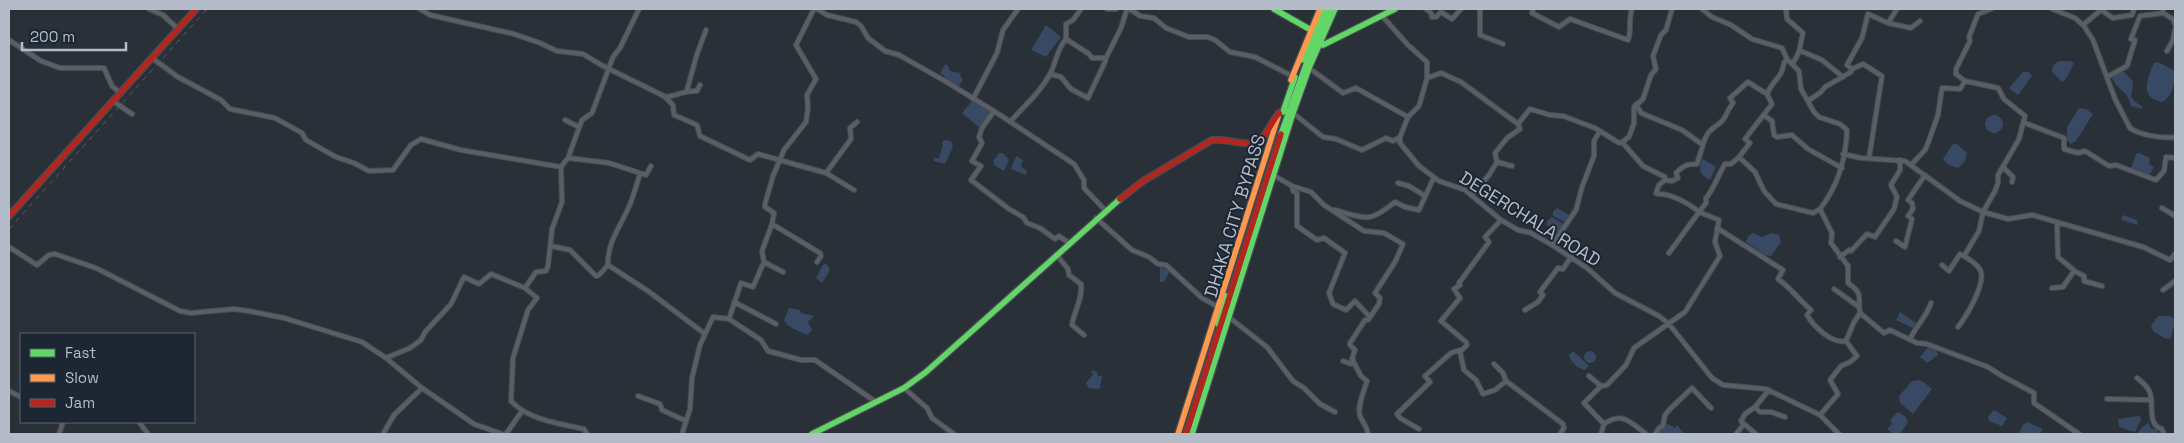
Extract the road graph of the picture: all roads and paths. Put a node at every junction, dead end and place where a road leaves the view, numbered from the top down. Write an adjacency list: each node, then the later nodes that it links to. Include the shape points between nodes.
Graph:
1 (149, 9): 35 (street, via 163,15)
2 (196, 9): 35 (main road)
3 (420, 9): 49 (street, via 430,15 514,34 557,52 583,54)
4 (639, 9): 49 (street)
5 (816, 9): 62 (street, via 856,22 868,38 885,51 899,55); 88 (street, via 796,45 816,79 807,95 806,122)
6 (1018, 9): 62 (street, via 1003,30 997,53)
7 (1081, 9): 38 (street, via 1066,24)
8 (1107, 9): 9 (street)
9 (1116, 9)
10 (1128, 9): 45 (street); 52 (street, via 1140,16 1154,18 1166,28 1189,37 1208,37 1230,52 1255,57)
11 (1274, 9): 37 (main road)
12 (1320, 9): 37 (main road)
13 (1324, 9): 198 (main road, DHAKA CITY BYPASS, via 1280,120)
14 (1330, 9): 48 (main road)
15 (1335, 9): 40 (main road)
16 (1395, 9): 30 (main road)
17 (1426, 9): 18 (street, via 1432,17 1441,12 1452,19)
18 (1460, 9)
19 (1480, 9): 41 (street, via 1480,35)
20 (1533, 9): 21 (street, via 1532,13 1559,27 1570,19 1628,40)
21 (1632, 9)
22 (1672, 9): 65 (street, via 1653,56 1656,69 1642,99)
23 (1702, 9): 46 (street, via 1752,39 1780,47)
24 (1786, 9): 42 (street, via 1787,19 1803,32)
25 (1897, 9): 32 (street)
26 (1991, 9): 56 (street, via 1978,14 1970,41 1956,69 1958,76)
27 (2052, 9): 33 (street, via 2075,18)
28 (2134, 9): 33 (street, via 2132,15 2113,18 2101,10)
29 (2163, 11): 34 (street, via 2173,19); 54 (street, via 2140,16 2133,31 2131,39 2135,40 2127,66)
30 (1383, 17): 40 (main road); 55 (street, via 1427,62)
31 (1920, 21): 32 (street, via 1911,28)
32 (1888, 22): 50 (street, via 1868,14 1862,38 1847,65)
33 (2083, 25): 54 (street)
34 (2175, 27): 43 (street)
35 (178, 29): 44 (main road)
36 (706, 30): 58 (street)
37 (1311, 30): 52 (main road)
38 (1066, 39): 45 (street, via 1092,58); 51 (street)
39 (9, 40): 59 (street, via 41,61 60,68 104,68 112,86)
40 (1319, 44): 48 (main road)
41 (1503, 44)
42 (1801, 50): 47 (street); 53 (street, via 1822,60)
43 (2167, 51)
44 (152, 58): 59 (main road); 94 (street, via 221,100 230,109 275,118 336,157 370,171 393,170 411,145 421,139 461,150)
45 (1106, 58): 51 (street, via 1088,98 1071,90 1061,77)
46 (1787, 59): 47 (street); 60 (street, via 1781,73 1771,83)
47 (1793, 63): 64 (street, via 1799,71 1800,89)
48 (1307, 66): 68 (main road); 71 (street, via 1343,93 1356,88); 199 (main road, DHAKA CITY BYPASS, via 1278,142)
49 (608, 68): 61 (street); 77 (street, via 592,113)
50 (1852, 69): 53 (street); 86 (street, via 1863,64 1882,76)
51 (1050, 74): 74 (street, via 1031,101)
52 (1292, 76): 67 (main road)
53 (1843, 77): 64 (street)
54 (2107, 77): 80 (street, via 2130,128)
55 (1426, 78): 71 (street, via 1419,106); 76 (street, via 1441,73 1461,82)
56 (1965, 81): 75 (street, via 1998,88 2004,99 2025,116); 91 (street, via 1960,89 1942,88 1938,115 1928,143)
57 (700, 85): 58 (street, via 697,91)
58 (687, 90): 61 (street)
59 (120, 93): 63 (main road)
60 (1768, 94): 70 (street, via 1773,102); 82 (street, via 1748,82 1730,98 1733,103 1724,118 1706,134)
61 (665, 97): 88 (street, via 673,105 674,115 697,125 700,136 750,160 758,154)
62 (973, 99): 66 (street)
63 (113, 101): 69 (street); 115 (main road)
64 (1808, 101): 83 (street, via 1817,115 1845,126)
65 (1636, 104): 81 (street, via 1629,137); 82 (street, via 1641,113 1682,130)
66 (994, 111): 74 (street); 123 (street, via 982,128 981,146 972,160 981,166 971,180 1027,223 1055,239 1059,236)
67 (1279, 113): 111 (main road, via 1256,142 1212,140 1143,181); 149 (main road)
68 (1293, 113): 79 (street, via 1323,138 1336,139 1362,150 1386,138 1393,141); 99 (main road)
69 (132, 114)
70 (1765, 116): 84 (street, via 1745,140 1750,143); 96 (street, via 1772,121 1774,135 1792,135 1808,149)
71 (1408, 117): 79 (street)
72 (564, 120): 77 (street)
73 (857, 122): 97 (street, via 850,128 851,139)
74 (1010, 122): 111 (street, via 1074,164 1084,180 1084,188)
75 (2025, 123): 87 (street, via 2064,138 2064,149 2078,153 2085,151 2109,166 2116,165 2156,180 2164,171 2166,157); 95 (street)
76 (1518, 124): 78 (street, via 1530,109 1563,116); 90 (street, via 1520,129 1507,138 1495,153)
77 (578, 127): 85 (street)
78 (1600, 131): 81 (street); 124 (street, via 1594,141 1594,156 1576,210)
79 (1400, 137): 101 (street, DEGERCHALA ROAD, via 1400,143 1419,166)
80 (2175, 137)
81 (1622, 142): 102 (street, via 1643,166 1665,177)
82 (1703, 145): 102 (street, via 1697,164 1688,163 1676,173 1678,178)
83 (1844, 154): 86 (street); 96 (street)
84 (1738, 157): 110 (street, via 1755,172 1776,204 1813,213); 113 (street, via 1731,164 1725,164 1706,203)
85 (568, 158): 94 (street); 98 (street, via 609,163)
86 (1869, 158): 89 (street)
87 (2175, 158)
88 (780, 160): 97 (street); 120 (street, via 765,204 774,212)
89 (1900, 160): 91 (street); 134 (street, via 1900,170 1891,186 1897,197 1894,209 1875,237 1867,234 1851,252 1849,250)
90 (1496, 162): 93 (street); 107 (street)
91 (1911, 165): 100 (street)
92 (651, 166): 98 (street, via 648,175)
93 (1512, 166)
94 (561, 167): 125 (street, via 562,202 552,229)
95 (2003, 167): 103 (street, via 2012,174); 114 (street)
96 (1842, 168): 110 (street, via 1830,196)
97 (826, 172): 106 (street)
98 (640, 174): 137 (street, via 628,209 612,240 607,255)
99 (1273, 175): 105 (street); 154 (main road)
100 (1925, 175): 114 (street, via 1960,201); 127 (street, via 1908,200 1913,208 1908,216 1912,219)
101 (1434, 177): 108 (street); 118 (street, DEGERCHALA ROAD, via 1465,190)
102 (1665, 180): 113 (street, via 1656,193 1667,194)
103 (2012, 182)
104 (1398, 183): 108 (street)
105 (1292, 186): 112 (street, via 1312,192); 155 (street, via 1297,193 1297,226 1317,240 1324,238 1345,253 1329,293 1334,304 1346,310 1355,301 1369,316)
106 (854, 190)
107 (1472, 195)
108 (1425, 196): 112 (street, via 1419,210 1395,202 1378,216 1363,218)
109 (2162, 208): 116 (street)
110 (1820, 209): 134 (street, via 1832,233 1831,243)
111 (1104, 210): 117 (main road)
112 (1331, 210): 155 (street, via 1364,231 1384,233 1403,244 1375,293 1380,298 1379,304)
113 (1698, 212): 121 (street, via 1719,220); 129 (street)
114 (1983, 212): 119 (street, via 2008,219 2032,216); 132 (street, via 1979,231)
115 (9, 216)
116 (2175, 216)
117 (1096, 218): 123 (main road); 149 (street, via 1125,245 1158,264 1166,265 1202,298)
118 (1501, 220): 124 (street, DEGERCHALA ROAD); 163 (street, via 1485,237 1488,242 1460,285 1454,289 1460,298 1441,321 1466,342)
119 (2057, 223): 131 (street, via 2143,247 2170,260); 139 (street, via 2058,257)
120 (772, 224): 135 (street, via 762,251); 136 (street, via 820,254)
121 (1717, 228): 157 (street, via 1715,242 1720,256 1685,312); 162 (street, via 1783,270 1778,279 1811,310 1807,315 1814,326 1841,342)
122 (1896, 241): 127 (street)
123 (1069, 242): 130 (main road)
124 (1552, 245): 133 (street, DEGERCHALA ROAD)
125 (551, 246): 137 (street, via 570,250 596,276); 143 (street, via 546,271 536,272)
126 (9, 247): 164 (street, via 37,265 55,254 96,268 180,311 234,309 284,318 362,342)
127 (1905, 247): 128 (street)
128 (1911, 250)
129 (1669, 253)
130 (1056, 254): 160 (street, via 1069,275 1081,284 1082,292 1072,325); 173 (main road, via 973,331)
131 (2175, 254)
132 (1964, 256): 138 (street, via 1960,254 1949,271); 158 (street, via 1977,266 1981,277 1976,296)
133 (1571, 257): 151 (street, via 1540,292 1543,295 1538,302); 157 (street, DEGERCHALA ROAD, via 1615,293)
134 (1840, 257): 150 (street, via 1848,266 1848,283 1859,292)
135 (764, 262): 140 (street); 147 (street, via 753,286 741,283)
136 (817, 262)
137 (608, 265): 159 (street)
138 (1942, 265)
139 (2074, 271): 142 (street, via 2084,276 2084,280); 145 (street, via 2063,287)
140 (782, 272)
141 (2175, 281): 146 (street)
142 (2102, 286)
143 (525, 288): 164 (street, via 491,274 480,284 464,277 451,304 420,341); 181 (street, via 538,299 528,310 513,358 511,402)
144 (1834, 288): 150 (street)
145 (2052, 288)
146 (2163, 290)
147 (734, 302): 153 (street); 156 (street)
148 (1931, 302): 161 (street)
149 (1218, 307): 197 (main road)
150 (1859, 307): 152 (street)
151 (1525, 310)
152 (1860, 313): 161 (street, via 1878,330 1884,333 1890,330); 162 (street)
153 (729, 318): 159 (street, via 714,317); 178 (street, via 761,340 768,350 801,360 815,360)
154 (1230, 318): 182 (street, via 1267,347 1293,381); 200 (main road)
155 (1368, 320): 165 (street, via 1350,343 1355,350)
156 (776, 324)
157 (1669, 324): 171 (street, via 1634,348 1626,365 1607,385); 174 (street, DEGERCHALA ROAD, via 1712,378 1723,385)
158 (1958, 328)
159 (704, 334): 185 (street, via 692,378)
160 (1084, 335)
161 (1910, 339): 209 (street, via 1988,367 2034,393 2034,403)
162 (1846, 341): 183 (street, via 1857,356 1840,366 1830,380 1838,394)
163 (1460, 350): 170 (street, via 1464,370 1476,380 1483,394); 189 (street, via 1451,353 1425,376 1430,382 1397,414)
164 (386, 358): 172 (street)
165 (1353, 360): 166 (street, via 1351,364); 201 (street, via 1367,381 1360,417 1367,426)
166 (1343, 361)
167 (1494, 364): 170 (street, via 1504,373)
168 (1589, 376): 171 (street)
169 (2137, 378): 177 (street, via 2146,385)
170 (1506, 381): 202 (street, via 1563,424)
171 (1601, 386): 187 (street, via 1584,403)
172 (422, 388): 191 (street, via 394,415); 192 (street, via 474,424)
173 (904, 388): 178 (main road); 196 (street, via 927,408 932,418)
174 (1769, 390): 180 (street); 183 (street, DEGERCHALA ROAD)
175 (638, 396): 185 (street, via 660,404 662,410)
176 (2107, 399): 177 (street)
177 (2151, 400): 210 (street, via 2153,422)
178 (876, 402): 195 (main road)
179 (1711, 408): 205 (street, via 1692,388 1669,410 1663,426)
180 (1754, 408): 184 (street); 188 (street, via 1745,414 1741,421)
181 (522, 411): 192 (street); 193 (street, via 584,429)
182 (1335, 412)
183 (1820, 416): 208 (street, DEGERCHALA ROAD)
184 (1785, 417)
185 (686, 421): 194 (street)
186 (140, 423): 190 (street)
187 (1604, 424): 203 (street); 204 (street, via 1613,417 1626,418)
188 (1744, 424): 206 (street); 207 (street)
189 (1419, 429)
190 (148, 434)
191 (383, 434)
192 (504, 434)
193 (586, 434)
194 (682, 434)
195 (812, 434)
196 (954, 434)
197 (1178, 434)
198 (1182, 434)
199 (1186, 434)
200 (1192, 434)
201 (1368, 434)
202 (1560, 434)
203 (1601, 434)
204 (1646, 434)
205 (1655, 434)
206 (1736, 434)
207 (1756, 434)
208 (1839, 434)
209 (2079, 434)
210 (2164, 434)

